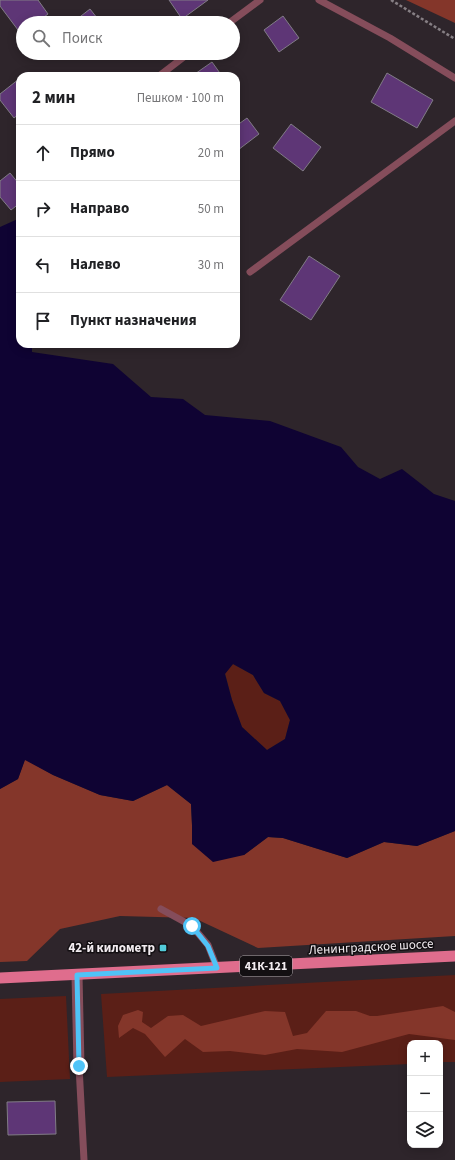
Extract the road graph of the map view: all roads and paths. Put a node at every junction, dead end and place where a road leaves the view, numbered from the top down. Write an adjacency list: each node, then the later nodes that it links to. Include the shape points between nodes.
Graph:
1 (260, 0): 4 (lane)
2 (319, 0): 8 (lane, via 390,38)
3 (391, 0): 5 (path)
4 (239, 16)
5 (455, 39)
6 (181, 60): 7 (lane)
7 (164, 72)
8 (455, 78)
9 (455, 121): 10 (lane)
10 (250, 272)
11 (161, 909): 13 (lane, via 192,926 208,946)
12 (455, 956): 13 (main road, Ленинградское шоссе / 41К-121)
13 (217, 968): 14 (main road, Ленинградское шоссе / 41К-121)
14 (77, 975): 15 (main road, Ленинградское шоссе / 41К-121); 16 (street)
15 (0, 978)
16 (79, 1066): 17 (lane)
17 (84, 1160)

